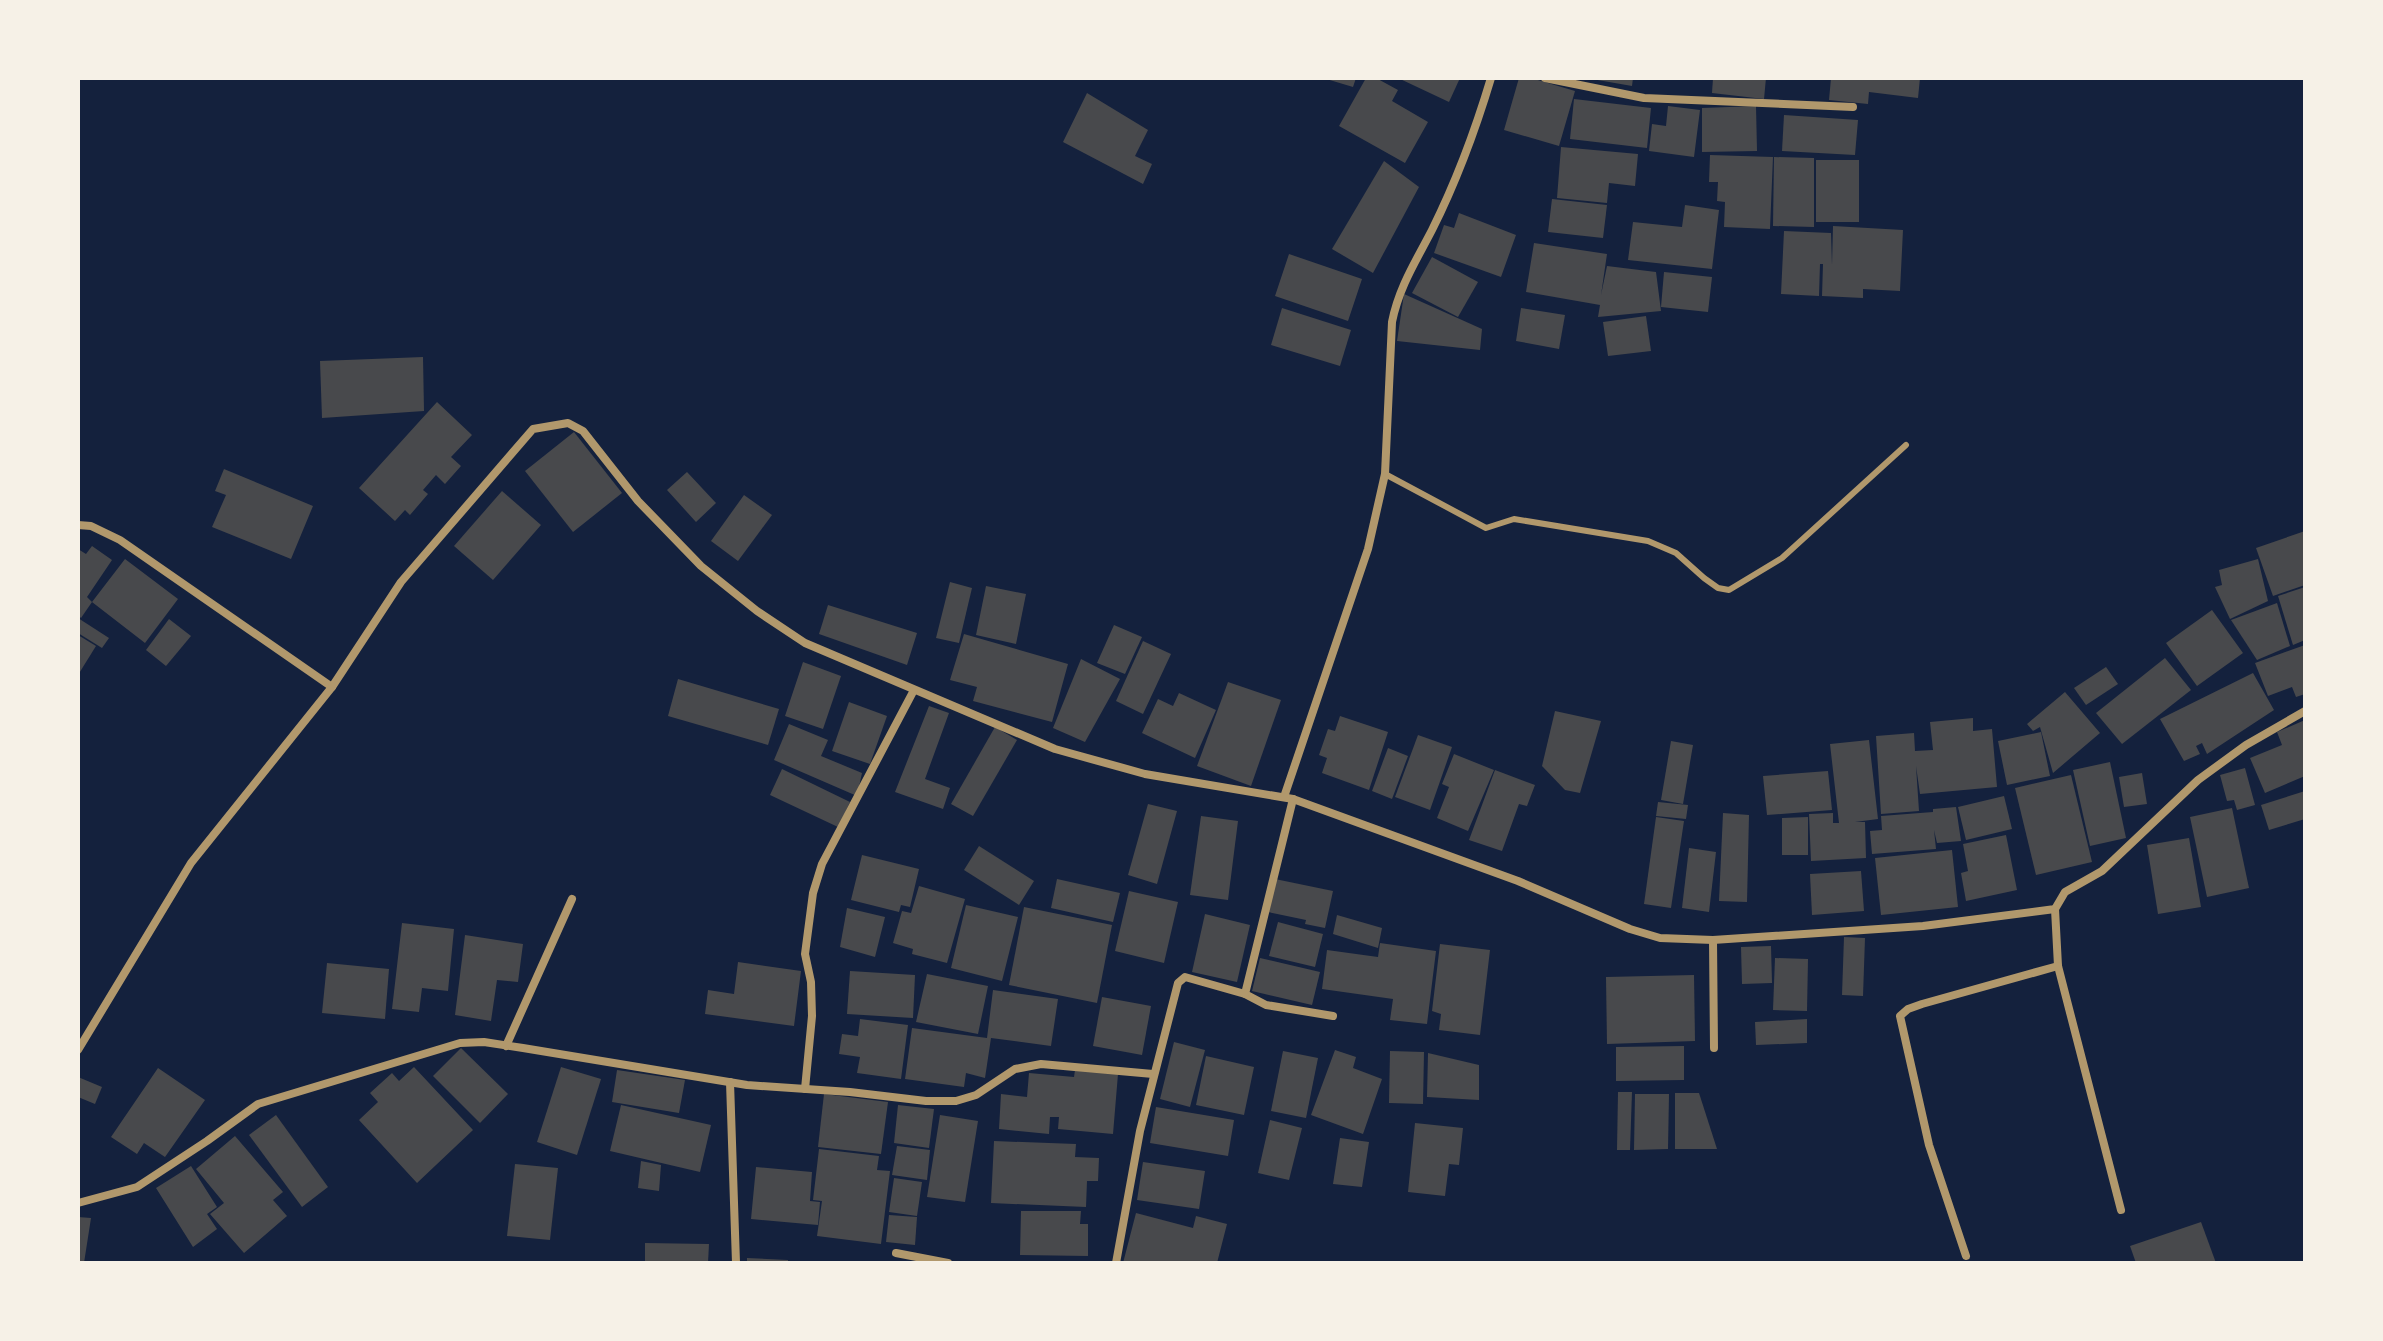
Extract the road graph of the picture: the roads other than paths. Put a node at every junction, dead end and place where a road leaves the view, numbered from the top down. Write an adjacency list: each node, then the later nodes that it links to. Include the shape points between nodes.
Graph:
1 (1491, 78): 5 (street, via 1433,229 1396,301)
2 (1545, 78): 3 (street, via 1644,98)
3 (1853, 107)
4 (1906, 445): 5 (lane, via 1782,558 1729,590 1718,588 1676,553 1648,541 1514,519 1486,528)
5 (1385, 474): 10 (street, via 1368,549)
6 (78, 525): 7 (street, via 120,540)
7 (332, 687): 8 (street, via 401,582 533,429 568,423 583,431 638,501 701,566 757,611 805,643); 19 (street, via 191,863)
8 (914, 690): 10 (street, via 1055,749 1145,774); 22 (street, via 822,864 813,893 805,954 812,1016)
9 (2305, 711): 12 (street, via 2198,780 2102,871 2065,892)
10 (1289, 798): 13 (street, via 1518,881 1630,929 1660,938); 15 (street)
11 (572, 899): 17 (street)
12 (2055, 909): 13 (street, via 1923,926); 14 (street)
13 (1713, 940): 18 (street)
14 (2058, 966): 24 (street); 26 (street, via 1922,1004 1900,1016 1929,1145)
15 (1245, 994): 16 (street, via 1266,1005); 20 (street, via 1185,977 1178,983)
16 (1333, 1016)
17 (506, 1046): 21 (street); 23 (street, via 452,1045 258,1104 137,1187)
18 (1714, 1048)
19 (78, 1050)
20 (1153, 1074): 22 (street, via 1041,1064 1015,1069 976,1095 956,1101); 29 (street)
21 (730, 1082): 22 (street); 27 (street)
22 (805, 1089)
23 (78, 1203)
24 (2121, 1210)
25 (896, 1253): 28 (street)
26 (1966, 1256)
27 (736, 1263)
28 (948, 1263)
29 (1116, 1263)

